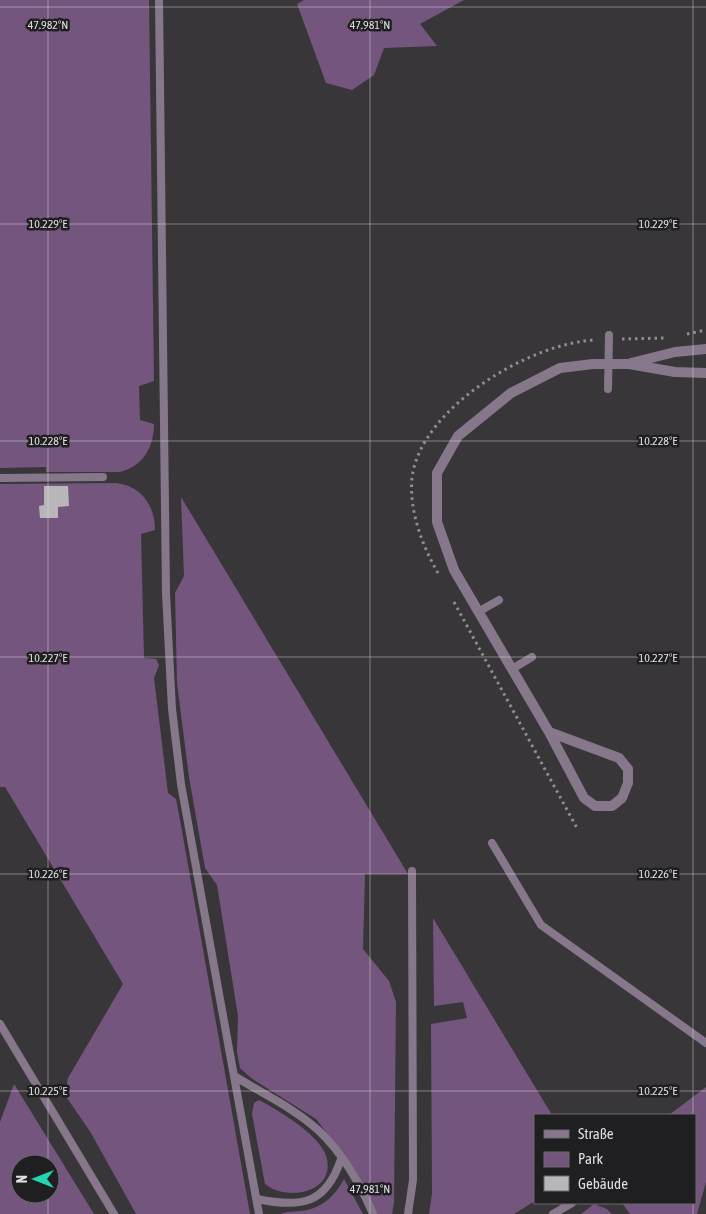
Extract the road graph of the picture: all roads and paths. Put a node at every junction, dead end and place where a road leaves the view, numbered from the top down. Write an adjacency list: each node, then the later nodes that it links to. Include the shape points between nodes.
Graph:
1 (159, 0): 25 (lane, via 170,681 181,784)
2 (706, 330): 3 (path)
3 (681, 336)
4 (609, 337): 5 (path); 7 (lane); 13 (path, via 539,352 495,374 442,418 422,448 412,478 414,510 425,550)
5 (672, 338)
6 (706, 349): 8 (street, via 675,352)
7 (608, 364): 8 (street); 10 (lane); 16 (street, via 560,368 511,393 458,436 437,474 437,522 454,570)
8 (628, 364): 9 (street, via 675,372)
9 (706, 373)
10 (608, 389)
11 (102, 477): 12 (lane)
12 (0, 478)
13 (440, 576)
14 (449, 594): 20 (path)
15 (499, 600): 16 (lane)
16 (478, 612): 18 (street)
17 (532, 657): 18 (lane)
18 (512, 669): 19 (street)
19 (548, 732): 19 (street, via 584,798 595,806 612,806 622,798 628,783 628,769 619,758)
20 (578, 830)
21 (492, 843): 24 (lane, via 541,925)
22 (412, 871): 32 (lane, via 413,1180)
23 (0, 1024): 29 (lane)
24 (706, 1043)
25 (236, 1077): 26 (lane, via 318,1130); 27 (lane)
26 (341, 1159): 27 (lane, via 332,1184 310,1200 279,1203); 31 (lane)
27 (257, 1199): 30 (lane)
28 (570, 1204): 33 (lane)
29 (114, 1214)
30 (259, 1214)
31 (373, 1214)
32 (408, 1214)
33 (553, 1214)

